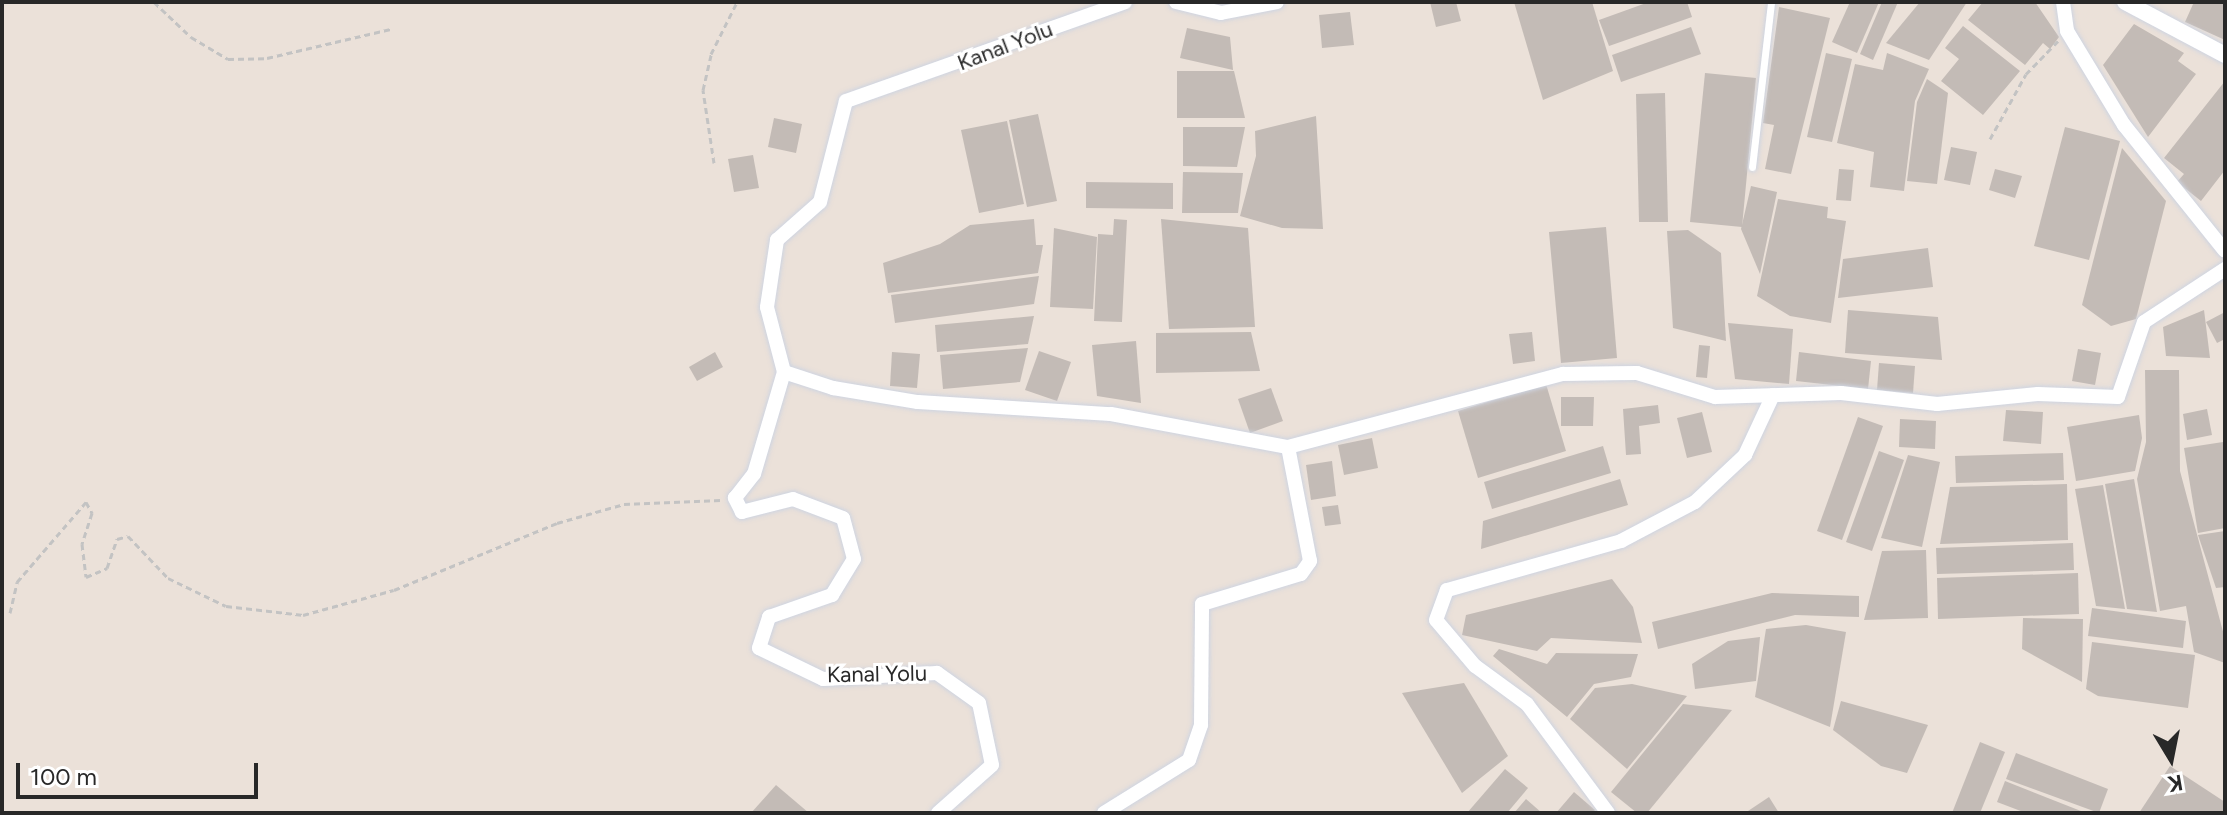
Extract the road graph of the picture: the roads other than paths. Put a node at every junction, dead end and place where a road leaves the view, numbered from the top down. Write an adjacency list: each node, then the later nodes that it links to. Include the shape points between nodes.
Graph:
1 (1125, 2): 11 (street, Kanal Yolu, via 846,101 820,202 777,240 767,307)
2 (1176, 2): 3 (street, via 1221,13)
3 (1277, 2)
4 (1771, 2): 8 (lane)
5 (2063, 2): 9 (street, via 2067,31 2124,125)
6 (2125, 2): 7 (street)
7 (2225, 55)
8 (1752, 167)
9 (2225, 251)
10 (2225, 269): 12 (street, via 2144,322 2118,397 2038,394 1937,404 1841,393)
11 (784, 372): 13 (street, via 833,388 918,402 1111,414); 14 (street, Kanal Yolu, via 754,474 735,498 742,512 793,499 843,518 854,559 832,595 769,617 759,648 823,679 937,673 979,703 992,765)
12 (1773, 395): 13 (street, via 1715,397 1637,373 1563,374); 16 (street, via 1745,455 1695,502 1621,541 1447,590 1436,620 1475,666 1527,704)
13 (1288, 447): 15 (street, via 1310,561 1301,574 1202,604 1201,725 1189,760)
14 (938, 813)
15 (1104, 813)
16 (1608, 813)

